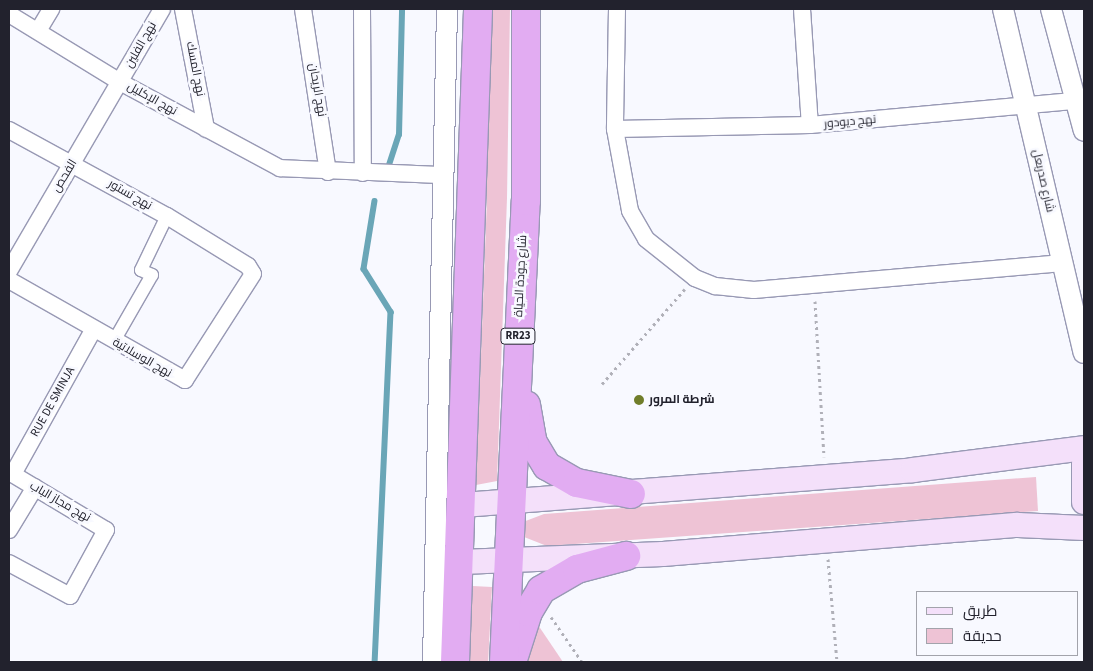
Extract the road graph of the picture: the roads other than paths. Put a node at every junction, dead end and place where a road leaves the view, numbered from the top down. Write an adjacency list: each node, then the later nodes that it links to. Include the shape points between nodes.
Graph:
1 (51, 9): 14 (street)
2 (162, 9): 15 (street, نهج الفلين)
3 (184, 9): 20 (street, نهج المسك)
4 (303, 9): 24 (street, نهج الريحان)
5 (362, 9): 25 (street)
6 (447, 9): 26 (street)
7 (478, 9): 43 (highway)
8 (526, 9): 34 (highway, شارع جودة الحياة / RR23, via 526,202)
9 (617, 9): 19 (street)
10 (802, 9): 18 (street)
11 (1003, 9): 17 (street, شارع صدربعل)
12 (1051, 9): 16 (street)
13 (9, 14): 14 (street, نهج الإكليل)
14 (38, 31): 15 (street, نهج الإكليل)
15 (120, 82): 20 (street, نهج الإكليل); 23 (street, الفحص)
16 (1081, 101): 17 (street, نهج ديودور); 22 (street)
17 (1026, 106): 18 (street, نهج ديودور); 28 (street, شارع صدربعل)
18 (810, 125): 19 (street, نهج ديودور)
19 (615, 128): 28 (street, via 630,211 646,238 695,278 715,286 754,290)
20 (206, 129): 24 (street, نهج الإكليل, via 280,168)
21 (9, 130): 23 (street, نهج تستور, via 52,156)
22 (1084, 131)
23 (73, 162): 27 (street, نهج تستور); 30 (street, الفحص)
24 (328, 172): 25 (street, نهج الإكليل)
25 (363, 173): 26 (street, نهج الإكليل)
26 (443, 174): 50 (street)
27 (167, 216): 29 (street, نهج تستور); 33 (street, via 141,270 152,275)
28 (1063, 263): 35 (street, شارع صدربعل)
29 (248, 266): 33 (street, نهج الوسلاتية, via 251,279 185,380)
30 (9, 271)
31 (9, 280): 32 (street, نهج الوسلاتية)
32 (93, 330): 33 (street, نهج الوسلاتية); 38 (street, RUE DE SMINJA)
33 (114, 341)
34 (517, 349): 40 (highway, via 532,443 546,466 576,483); 41 (highway, شارع جودة الحياة / RR23)
35 (1084, 353)
36 (1084, 448): 40 (main road, via 825,477)
37 (1084, 463): 42 (main road)
38 (11, 473): 39 (street, نهج مجاز الباب)
39 (35, 487): 45 (street); 49 (street, نهج مجاز الباب, via 104,526 106,535 70,596)
40 (631, 494): 41 (main road)
41 (510, 502): 43 (main road); 47 (highway, شارع جودة الحياة / RR23)
42 (1084, 502)
43 (462, 505): 48 (highway)
44 (1084, 528): 46 (main road, via 1018,525)
45 (9, 530)
46 (626, 556): 47 (main road); 53 (highway, via 577,569 541,590 528,612)
47 (508, 560): 48 (main road); 52 (highway, شارع جودة الحياة / RR23)
48 (461, 562): 51 (highway)
49 (9, 563)
50 (432, 662)
51 (455, 662)
52 (504, 662)
53 (512, 662)

